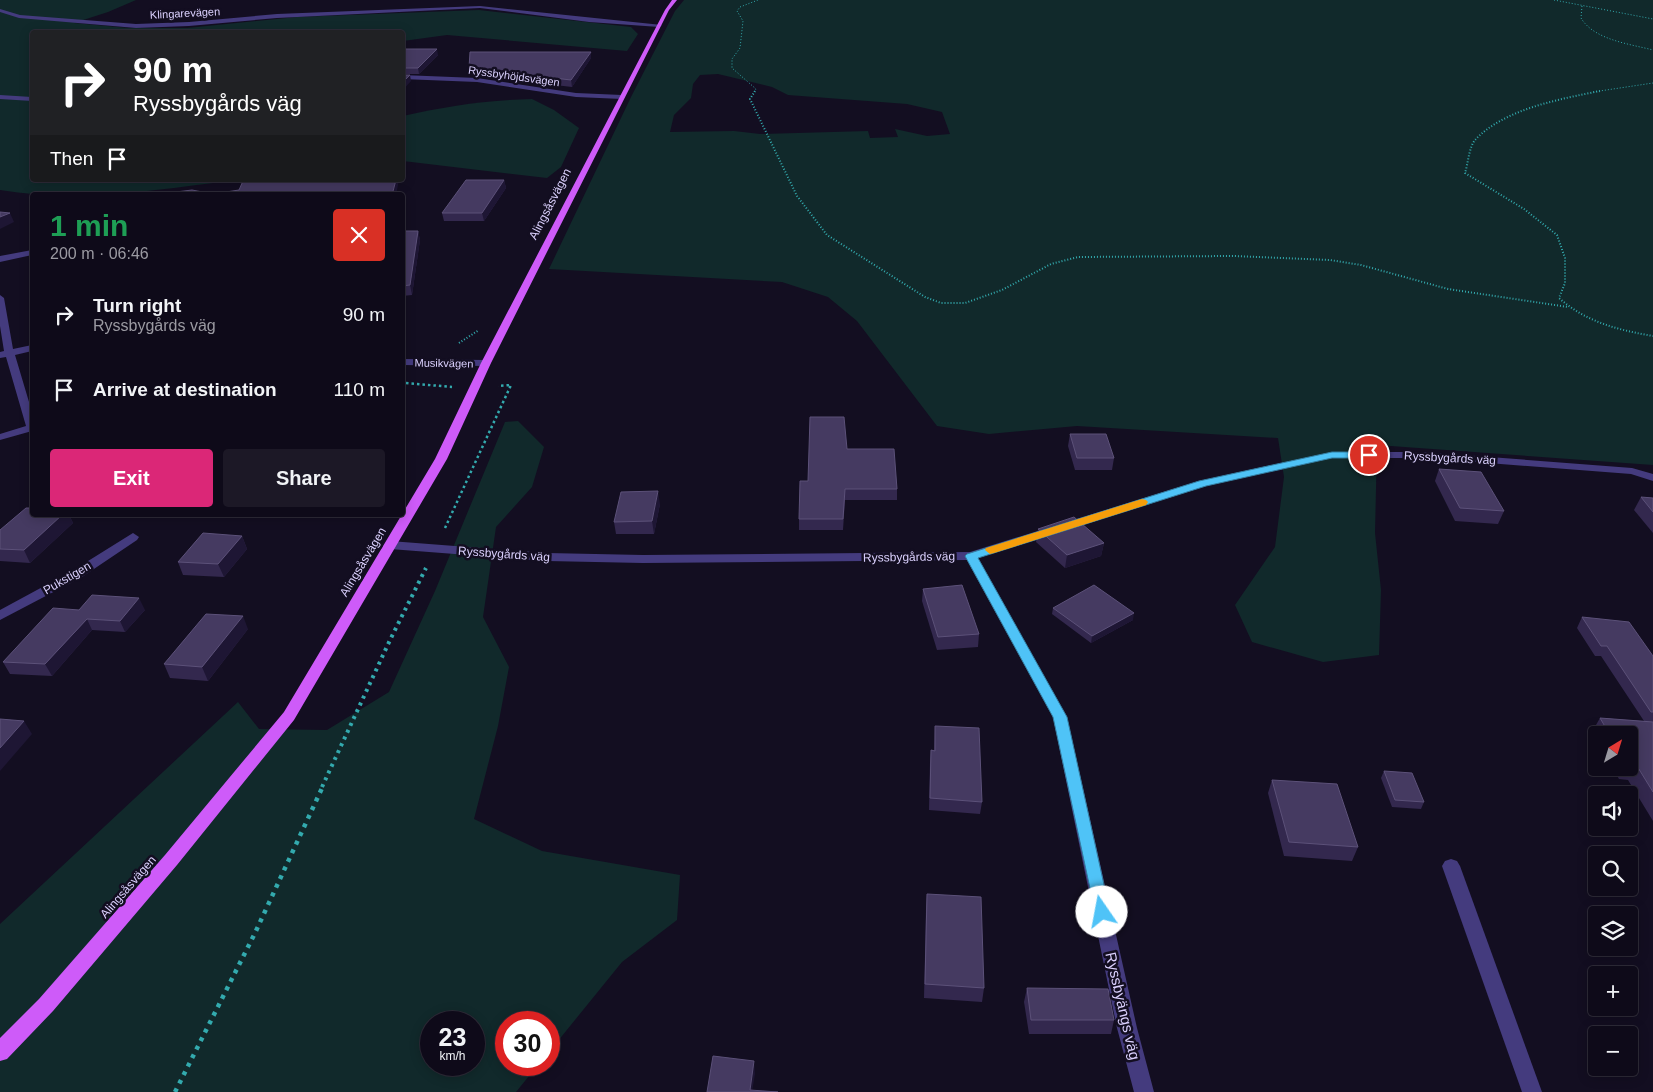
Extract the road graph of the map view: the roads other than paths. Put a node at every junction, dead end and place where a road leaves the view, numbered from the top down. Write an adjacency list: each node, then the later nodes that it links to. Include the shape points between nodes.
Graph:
1 (675, 0): 5 (main road, Alingsåsvägen)
2 (0, 10): 3 (street)
3 (11, 15): 4 (street); 5 (street, Klingarevägen, via 145,26 277,16 480,7)
4 (0, 17)
5 (659, 25): 8 (main road, Alingsåsvägen)
6 (405, 77): 8 (street, Ryssbyhöjdsvägen, via 483,80 576,95)
7 (0, 97): 9 (street)
8 (622, 97): 16 (main road, Alingsåsvägen)
9 (30, 99)
10 (30, 253): 11 (street)
11 (0, 259)
12 (0, 298): 14 (street)
13 (30, 348): 14 (street)
14 (5, 354): 17 (street)
15 (405, 362): 16 (street, Musikvägen)
16 (486, 363): 22 (main road, Alingsåsvägen, via 441,459)
17 (30, 423)
18 (30, 429): 19 (street)
19 (0, 437)
20 (1653, 478): 23 (street, Ryssbygårds väg, via 1632,471 1424,455 1332,455 1203,483)
21 (133, 537): 24 (street, Pukstigen, via 77,574)
22 (390, 545): 23 (street, Ryssbygårds väg, via 547,557 643,559); 26 (main road, Alingsåsvägen, via 289,716 171,860 46,1005)
23 (971, 556): 27 (street, Ryssbyängs väg, via 1060,717 1127,1028)
24 (0, 616)
25 (1451, 866): 28 (street)
26 (0, 1052)
27 (1144, 1092)
28 (1532, 1092)

